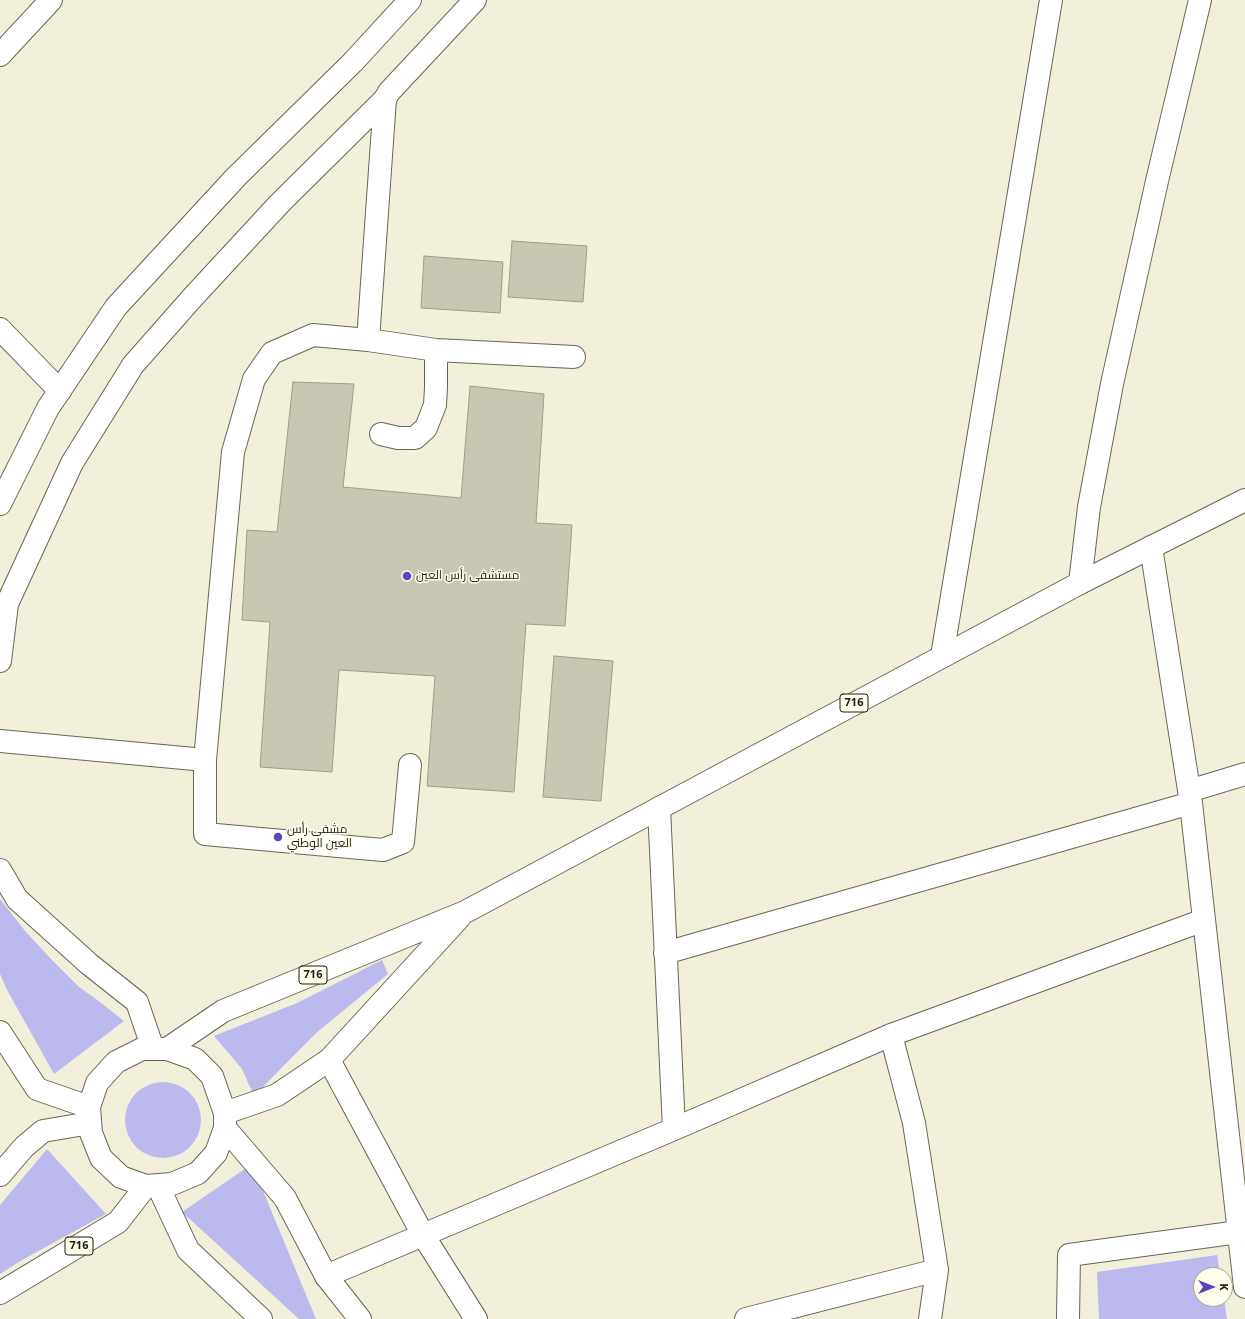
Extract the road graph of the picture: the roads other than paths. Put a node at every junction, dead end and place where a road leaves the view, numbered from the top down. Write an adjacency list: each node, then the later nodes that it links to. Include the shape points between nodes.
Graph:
1 (51, 0): 6 (street)
2 (410, 0): 12 (street, via 353,62 236,177 116,307)
3 (475, 0): 7 (street)
4 (1051, 0): 18 (street)
5 (1200, 0): 17 (street, via 1112,384 1089,507)
6 (0, 55)
7 (385, 99): 9 (street); 19 (street, via 280,203 133,365 72,463 7,604)
8 (0, 329): 12 (street)
9 (368, 340): 10 (street); 21 (street, via 313,335 272,353 254,379 233,452)
10 (436, 350): 11 (street); 13 (street, via 435,404 426,428 415,438 398,438)
11 (574, 357)
12 (60, 390): 15 (street, via 48,408)
13 (382, 434)
14 (1245, 500): 16 (street, 716)
15 (0, 504)
16 (1151, 547): 17 (street, 716); 24 (street)
17 (1080, 583): 18 (street, 716)
18 (942, 656): 25 (street, 716)
19 (0, 660)
20 (0, 741): 21 (street)
21 (205, 760): 22 (street, via 205,834 383,850 403,842)
22 (410, 765)
23 (1245, 774): 24 (street)
24 (1190, 797): 28 (street); 29 (street)
25 (659, 808): 27 (street, 716); 29 (street)
26 (0, 870): 32 (street, via 17,899 89,964 137,1002)
27 (465, 912): 32 (street, 716, via 223,1012); 33 (street, 716)
28 (1204, 920): 31 (street); 39 (street)
29 (666, 954): 36 (street)
30 (0, 1032): 34 (street, via 37,1089)
31 (891, 1035): 36 (street); 41 (street, via 914,1123)
32 (160, 1049): 34 (street, via 142,1049 116,1062 98,1083); 35 (street, via 195,1059 212,1076)
33 (329, 1060): 35 (street, 716, via 278,1095); 40 (street)
34 (89, 1115): 37 (street, via 43,1131 24,1147); 38 (street, via 91,1133 101,1158 121,1177)
35 (225, 1120): 38 (street, via 216,1153 198,1173 172,1184); 42 (street, via 285,1198)
36 (674, 1128): 40 (street)
37 (0, 1175)
38 (152, 1186): 44 (street, 716, via 118,1222); 45 (street, via 188,1250)
39 (1239, 1232): 43 (street); 50 (street, via 1069,1255)
40 (423, 1235): 42 (street); 47 (street)
41 (937, 1270): 48 (street); 49 (street)
42 (326, 1276): 46 (street)
43 (1245, 1286)
44 (0, 1293)
45 (261, 1319)
46 (360, 1319)
47 (476, 1319)
48 (746, 1319)
49 (930, 1319)
50 (1068, 1319)

